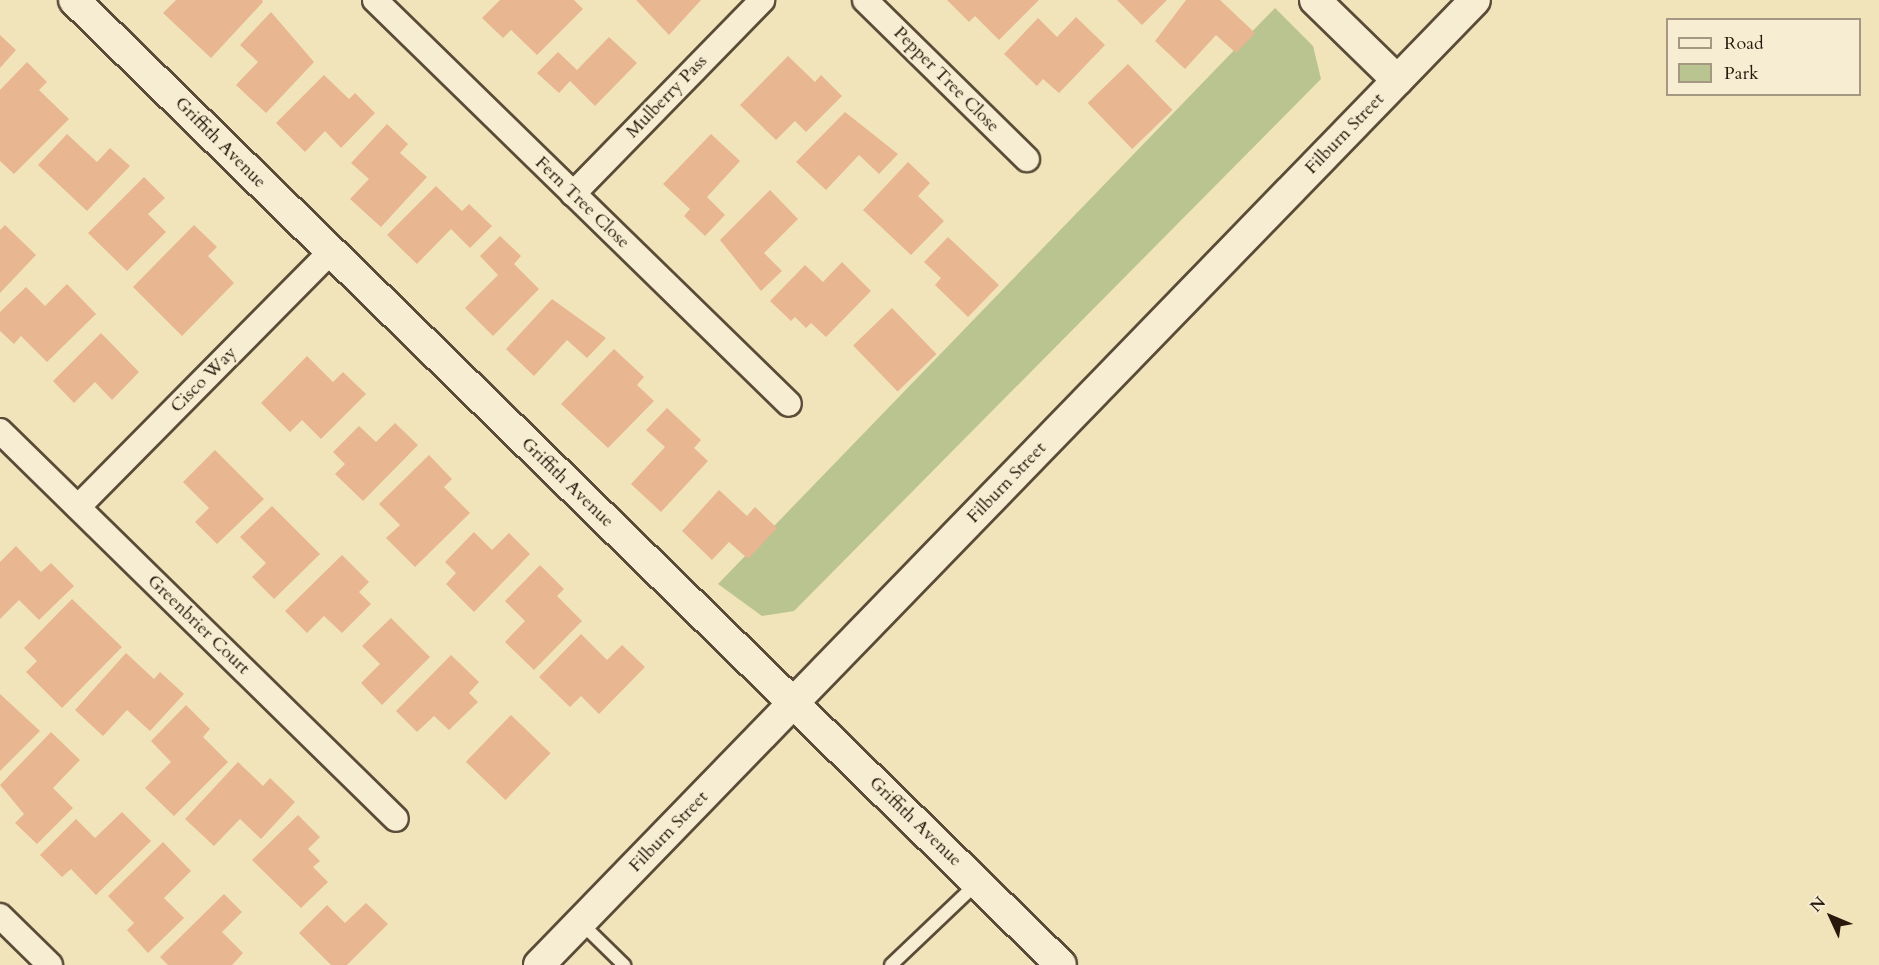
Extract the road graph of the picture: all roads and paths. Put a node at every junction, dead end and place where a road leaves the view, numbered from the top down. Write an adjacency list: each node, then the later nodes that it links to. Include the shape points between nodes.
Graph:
1 (74, 0): 10 (street, Griffith Avenue)
2 (375, 0): 9 (street, Fern Tree Close)
3 (762, 0): 9 (street, Mulberry Pass)
4 (865, 0): 8 (street, Pepper Tree Close)
5 (1315, 0): 7 (street)
6 (1475, 0): 7 (street, Filburn Street)
7 (1397, 80): 14 (street, Filburn Street)
8 (1027, 159)
9 (573, 194): 11 (street, Fern Tree Close)
10 (330, 252): 13 (street, Cisco Way); 14 (street, Griffith Avenue)
11 (789, 404)
12 (0, 432): 13 (street, Greenbrier Court)
13 (78, 507): 15 (street, Greenbrier Court)
14 (794, 703): 16 (street, Griffith Avenue); 18 (street, Filburn Street)
15 (396, 819)
16 (977, 883): 22 (lane); 23 (street, Griffith Avenue)
17 (0, 916): 19 (street)
18 (580, 922): 20 (street, Filburn Street); 21 (lane)
19 (50, 965)
20 (539, 965)
21 (624, 965)
22 (891, 965)
23 (1061, 965)

